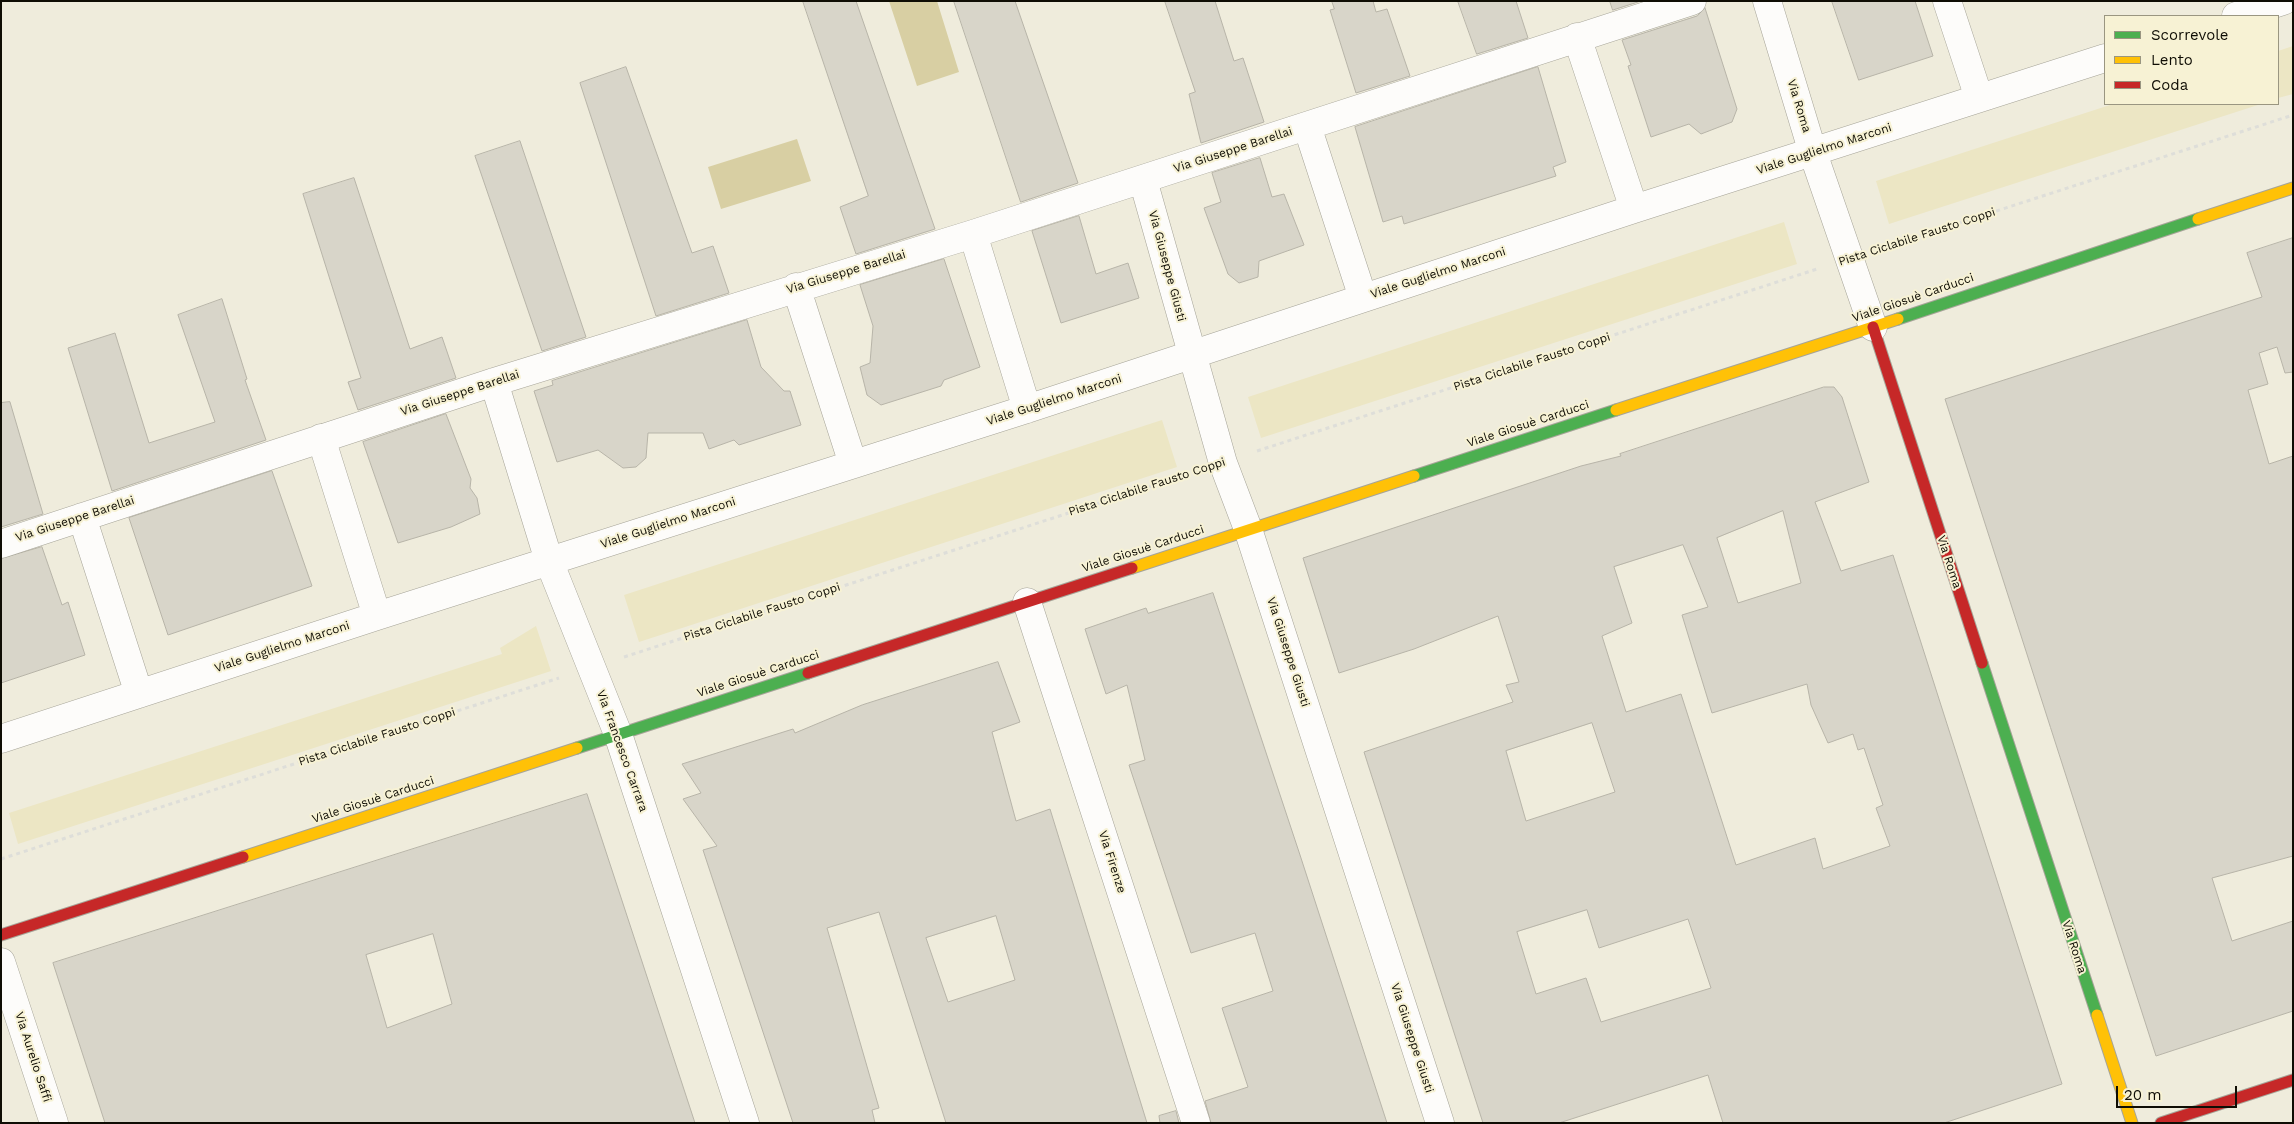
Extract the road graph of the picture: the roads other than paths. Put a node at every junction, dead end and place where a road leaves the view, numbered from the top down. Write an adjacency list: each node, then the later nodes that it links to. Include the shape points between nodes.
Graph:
1 (1692, 1): 6 (street, Via Giuseppe Barellai)
2 (1767, 1): 10 (street, Via Roma)
3 (1947, 1): 8 (street)
4 (2283, 1): 5 (street)
5 (2239, 15)
6 (1577, 37): 9 (street, Via Giuseppe Barellai); 13 (street)
7 (2104, 58): 8 (street, Viale Guglielmo Marconi)
8 (1979, 98): 10 (street, Viale Guglielmo Marconi)
9 (1307, 126): 11 (street, Via Giuseppe Barellai); 16 (street)
10 (1813, 153): 13 (street, Viale Guglielmo Marconi); 17 (street, Via Roma)
11 (1143, 180): 14 (street, Via Giuseppe Barellai); 18 (street, Via Giuseppe Giusti)
12 (2293, 188): 17 (street, Viale Giosuè Carducci)
13 (1634, 209): 16 (street, Viale Guglielmo Marconi)
14 (973, 234): 15 (street, Via Giuseppe Barellai); 20 (street)
15 (796, 287): 19 (street, Via Giuseppe Barellai); 22 (street)
16 (1363, 298): 18 (street, Viale Guglielmo Marconi)
17 (1873, 327): 24 (street, Viale Giosuè Carducci); 39 (street, Via Roma)
18 (1192, 355): 20 (street, Viale Guglielmo Marconi); 24 (street, Via Giuseppe Giusti, via 1223,462)
19 (494, 382): 21 (street, Via Giuseppe Barellai); 26 (street, Via Francesco Carrara)
20 (1027, 409): 22 (street, Viale Guglielmo Marconi)
21 (322, 438): 23 (street, Via Giuseppe Barellai); 28 (street)
22 (853, 464): 26 (street, Viale Guglielmo Marconi)
23 (82, 517): 25 (street, Via Giuseppe Barellai); 29 (street)
24 (1248, 529): 27 (street, Viale Giosuè Carducci); 38 (street, Via Giuseppe Giusti)
25 (1, 544)
26 (550, 561): 28 (street, Viale Guglielmo Marconi); 30 (street, Via Francesco Carrara)
27 (1027, 602): 30 (street, Viale Giosuè Carducci); 37 (street, Via Firenze)
28 (377, 616): 29 (street, Viale Guglielmo Marconi)
29 (139, 694): 31 (street, Viale Guglielmo Marconi)
30 (618, 734): 32 (street, Viale Giosuè Carducci); 36 (street, Via Francesco Carrara)
31 (1, 739)
32 (1, 935)
33 (1, 962): 35 (street, Via Aurelio Saffi)
34 (2293, 1080): 40 (street)
35 (54, 1123)
36 (745, 1123)
37 (1196, 1123)
38 (1440, 1123)
39 (2132, 1123)
40 (2161, 1123)

